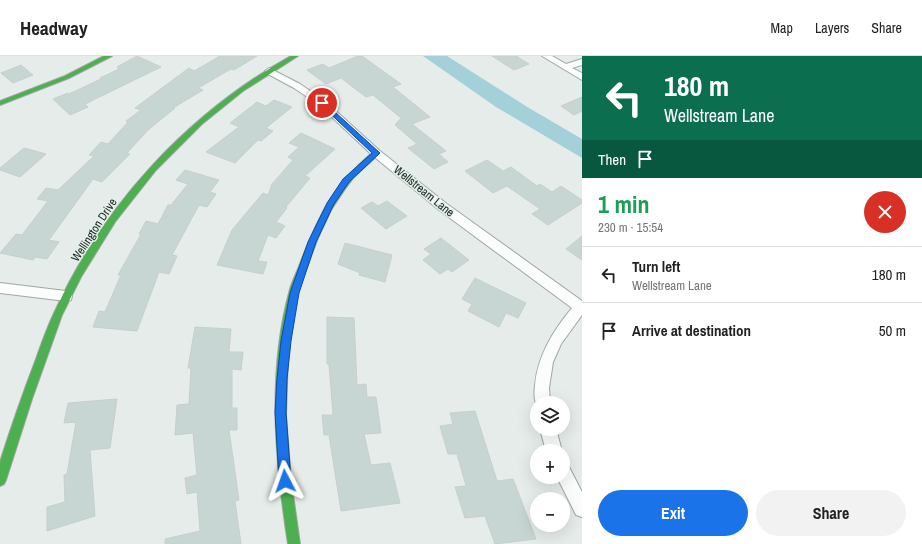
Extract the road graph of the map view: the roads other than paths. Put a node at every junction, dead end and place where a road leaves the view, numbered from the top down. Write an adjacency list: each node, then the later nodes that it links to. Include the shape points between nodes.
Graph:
1 (109, 56): 8 (street, via 67,77)
2 (295, 56): 6 (street, Wellington Drive)
3 (546, 56): 5 (street)
4 (582, 62): 5 (street)
5 (566, 67): 7 (street)
6 (269, 71): 9 (street, Wellstream Lane, via 322,103); 11 (street, Wellington Drive, via 214,109 158,163 116,216)
7 (582, 76)
8 (0, 104)
9 (376, 153): 12 (street, Wellstream Lane, via 460,220); 17 (street, via 346,180 324,215 290,310 280,412 285,481)
10 (0, 288): 11 (street)
11 (66, 296): 14 (street, Wellington Drive, via 18,420)
12 (581, 308): 13 (street, via 558,335 546,360)
13 (543, 396)
14 (0, 480)
15 (569, 484): 16 (street)
16 (582, 509)
17 (294, 544)

